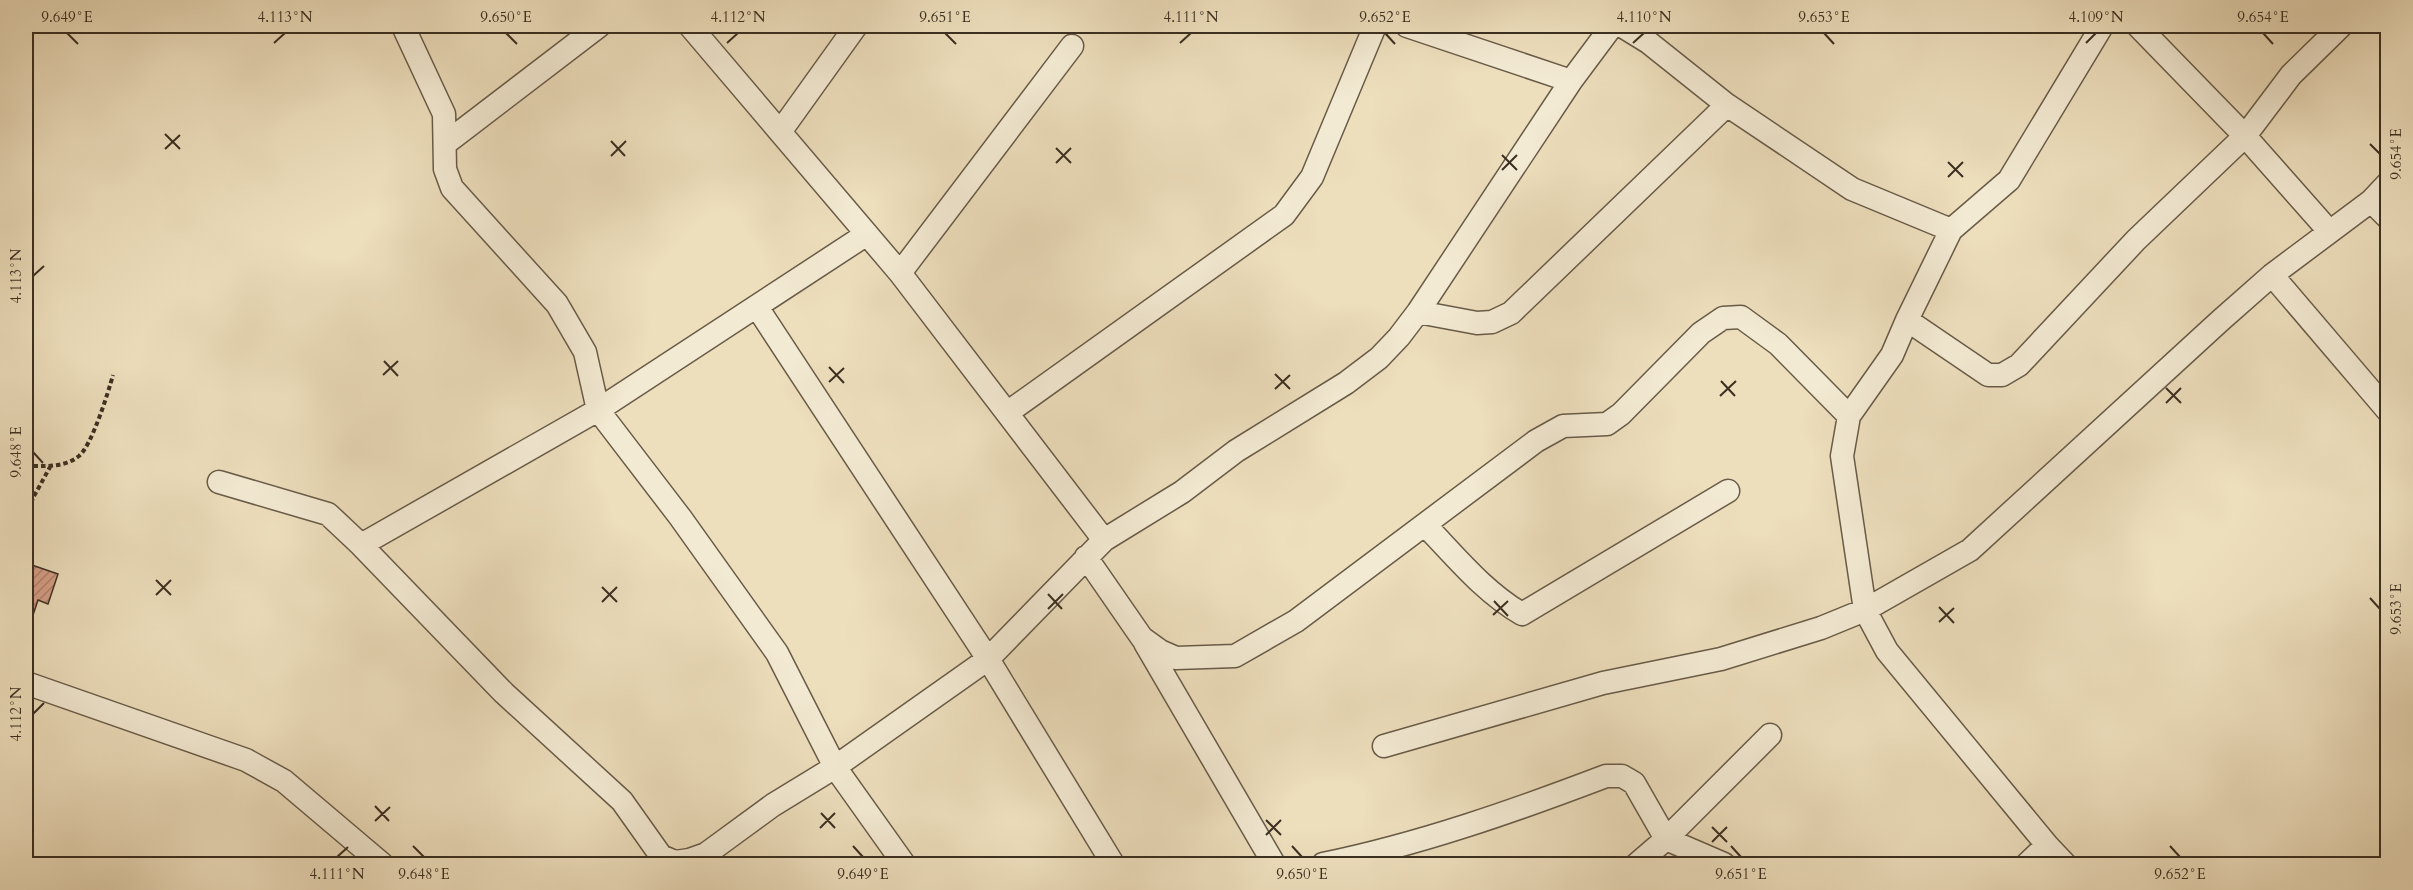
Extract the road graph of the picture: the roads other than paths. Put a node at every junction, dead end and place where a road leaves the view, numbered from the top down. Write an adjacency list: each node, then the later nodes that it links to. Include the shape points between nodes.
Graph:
1 (403, 26): 17 (street, via 444,114)
2 (599, 26): 17 (street)
3 (690, 26): 15 (street)
4 (856, 26): 15 (street)
5 (1375, 26): 31 (street, via 1312,177 1284,215)
6 (1407, 26): 13 (street)
7 (1612, 26): 13 (street)
8 (1622, 26): 14 (street)
9 (2102, 26): 21 (street, via 2009,180)
10 (2138, 26): 16 (street)
11 (2341, 26): 16 (street, via 2291,75)
12 (1072, 46): 24 (street)
13 (1571, 81): 27 (street)
14 (1727, 105): 21 (street, via 1852,189); 27 (street, via 1511,313 1492,322 1476,323)
15 (780, 132): 23 (street)
16 (2245, 136): 22 (street); 28 (street, via 2136,240 2019,365 2002,375 1988,375)
17 (446, 143): 29 (street, via 445,169 452,188 551,297 576,333 585,352)
18 (2388, 183): 19 (street)
19 (2371, 201): 20 (street); 22 (street)
20 (2388, 218)
21 (1951, 230): 28 (street)
22 (2329, 231): 25 (street)
23 (867, 234): 24 (street); 26 (street)
24 (900, 273): 31 (street)
25 (2272, 275): 30 (street); 39 (street, via 1970,550)
26 (757, 307): 29 (street); 41 (street)
27 (1418, 312): 36 (street, via 1379,358 1346,383)
28 (1907, 320): 32 (street, via 1892,355)
29 (598, 410): 37 (street); 45 (street, via 777,653)
30 (2388, 411)
31 (1007, 413): 36 (street)
32 (1849, 416): 35 (street, via 1778,344 1741,317 1723,318 1701,333 1621,414 1606,424 1563,426 1536,441); 39 (street, via 1842,456)
33 (219, 482): 37 (street, via 328,514)
34 (1728, 491): 35 (street, via 1522,614 1480,583)
35 (1426, 526): 40 (street, via 1296,621 1235,656 1176,658)
36 (1104, 540): 38 (street)
37 (361, 545): 45 (street, via 504,693 622,801 661,856 675,862 705,854)
38 (1086, 557): 40 (street); 41 (street)
39 (1865, 610): 44 (street, via 1721,659 1603,683); 47 (street, via 1887,651)
40 (1142, 638): 51 (street)
41 (988, 659): 45 (street); 50 (street)
42 (26, 682): 48 (street, via 246,760 284,781)
43 (1770, 735): 46 (street)
44 (1384, 746)
45 (835, 767): 49 (street)
46 (1666, 839): 52 (street, via 1634,783 1622,776 1606,777 1509,813); 53 (street); 54 (street)
47 (2047, 844): 55 (street); 56 (street)
48 (382, 864)
49 (904, 864)
50 (1113, 864)
51 (1274, 864)
52 (1323, 864)
53 (1637, 864)
54 (1724, 864)
55 (2027, 864)
56 (2065, 864)

